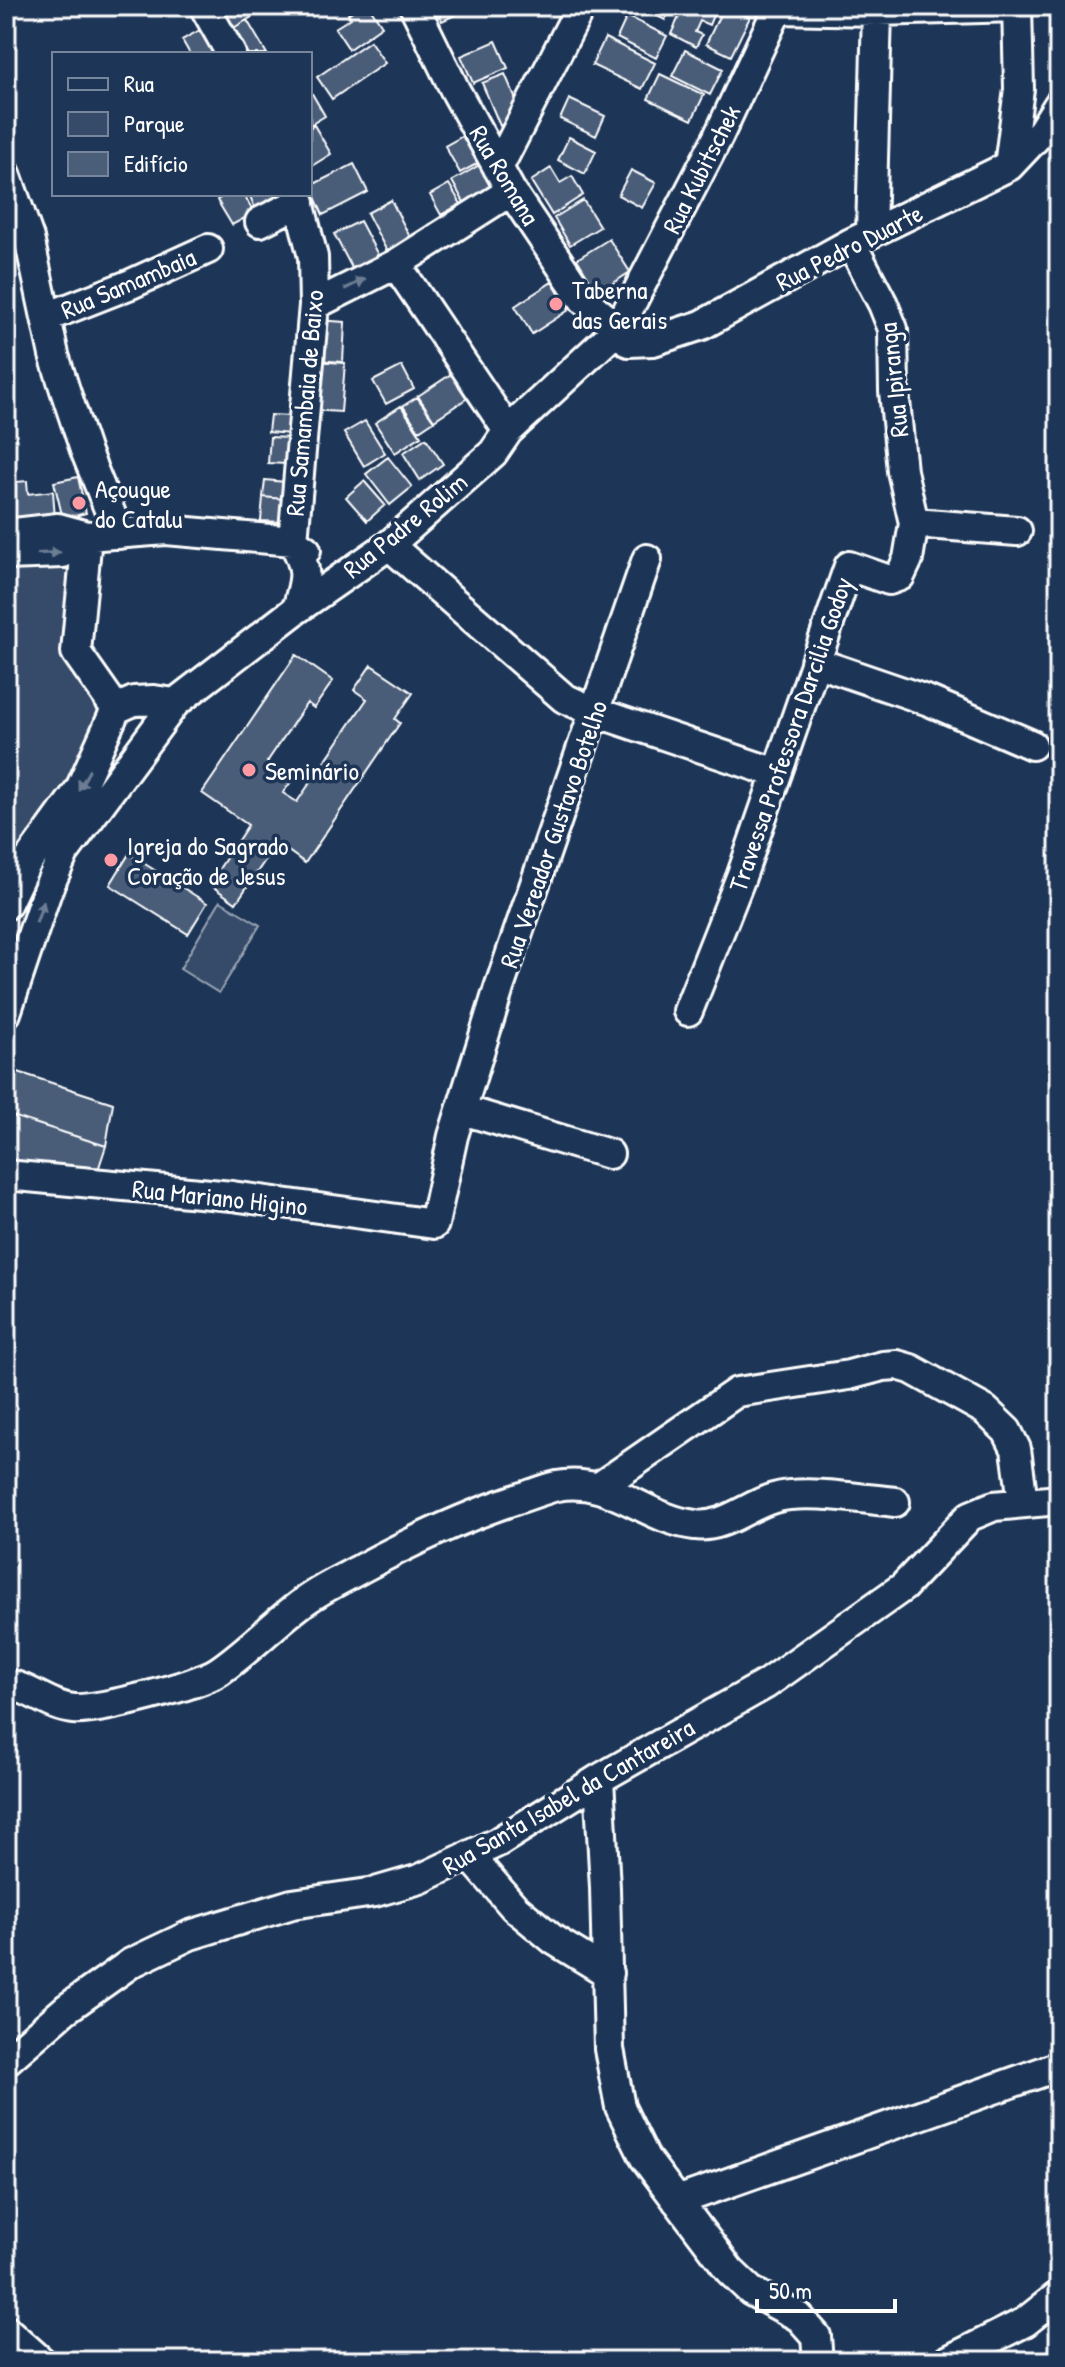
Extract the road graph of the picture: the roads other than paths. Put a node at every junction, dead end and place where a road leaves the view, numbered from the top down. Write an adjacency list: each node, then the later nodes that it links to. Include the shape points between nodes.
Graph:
1 (204, 6): 7 (street)
2 (414, 6): 11 (street, Rua Romana)
3 (581, 6): 11 (street)
4 (1017, 6): 6 (street); 9 (street, via 1019,89)
5 (776, 7): 6 (street); 19 (street, Rua Kubitschek, via 718,137)
6 (877, 11): 14 (street)
7 (230, 52)
8 (1059, 104): 9 (street, Rua Pedro Duarte)
9 (1009, 166): 14 (street, Rua Pedro Duarte)
10 (6, 174): 18 (street, via 29,238)
11 (504, 179): 16 (street); 19 (street, Rua Romana, via 584,300)
12 (298, 198): 13 (street); 17 (street, Rua Samambaia de Baixo, via 313,257)
13 (260, 222)
14 (861, 238): 19 (street, Rua Pedro Duarte, via 702,325 653,341 629,342); 21 (street, Rua Ipiranga, via 893,329 902,471)
15 (208, 249): 18 (street, Rua Samambaia)
16 (396, 264): 17 (street, one-way to 16); 20 (street)
17 (314, 305): 26 (street, Rua Samambaia de Baixo)
18 (47, 317): 24 (street, via 65,390)
19 (618, 329): 20 (street, Rua Padre Rolim)
20 (508, 431): 27 (street, Rua Padre Rolim, via 493,453)
21 (914, 523): 22 (street); 32 (street, Travessa Professora Darcilia Godoy, via 900,576 889,580 849,566)
22 (1017, 531)
23 (6, 534): 25 (street, via 58,528)
24 (119, 534): 25 (street); 26 (street, via 166,530)
25 (87, 536): 28 (street, one-way to 25, via 63,553); 35 (street, via 76,652)
26 (293, 541): 30 (street); 31 (street, Rua Samambaia de Baixo, via 306,571)
27 (389, 545): 30 (street, Rua Padre Rolim); 34 (street, via 564,698)
28 (6, 555)
29 (647, 559): 34 (street, Rua Vereador Gustavo Botelho)
30 (341, 579): 31 (street, Rua Padre Rolim)
31 (297, 609): 33 (street, Rua Padre Rolim)
32 (815, 662): 37 (street, via 929,701); 38 (street, Travessa Professora Darcilia Godoy)
33 (175, 703): 35 (street, via 134,701); 36 (street, Rua Padre Rolim)
34 (595, 712): 38 (street); 42 (street, Rua Vereador Gustavo Botelho, via 499,988)
35 (114, 714): 36 (street, via 116,729 134,741); 39 (street, one-way to 39, via 80,789 25,865)
36 (145, 741): 41 (street, Rua Padre Rolim, one-way to 36, via 64,853)
37 (1032, 745)
38 (776, 773): 40 (street, Travessa Professora Darcilia Godoy)
39 (6, 905)
40 (688, 1011)
41 (6, 1013)
42 (463, 1110): 43 (street); 45 (street, Rua Vereador Gustavo Botelho)
43 (609, 1154)
44 (6, 1175): 45 (street, Rua Mariano Higino, via 232,1196)
45 (434, 1224)
46 (599, 1487): 48 (street, via 672,1521 698,1526 775,1498); 49 (street, via 737,1392 897,1365 985,1410 1007,1431 1016,1449); 50 (street, via 557,1486 474,1513 309,1597 217,1673 164,1691 72,1709)
47 (1059, 1500): 49 (street, Rua Santa Isabel da Cantareira)
48 (895, 1502)
49 (1023, 1502): 51 (street, Rua Santa Isabel da Cantareira, via 970,1516 903,1587 878,1605 766,1684)
50 (6, 1684)
51 (599, 1779): 52 (street, Rua Santa Isabel da Cantareira); 53 (street)
52 (470, 1856): 53 (street, via 514,1907 554,1940); 54 (street, Rua Santa Isabel da Cantareira, via 375,1892 292,1904 190,1935 131,1963)
53 (608, 1973): 56 (street, via 609,2049 620,2107 645,2158)
54 (6, 2061)
55 (1059, 2066): 56 (street)
56 (677, 2201): 60 (street, via 730,2271 751,2291 799,2317 816,2336)
57 (1059, 2295): 61 (street, via 1025,2322)
58 (6, 2330): 59 (street)
59 (41, 2361)
60 (818, 2361)
61 (947, 2361)

